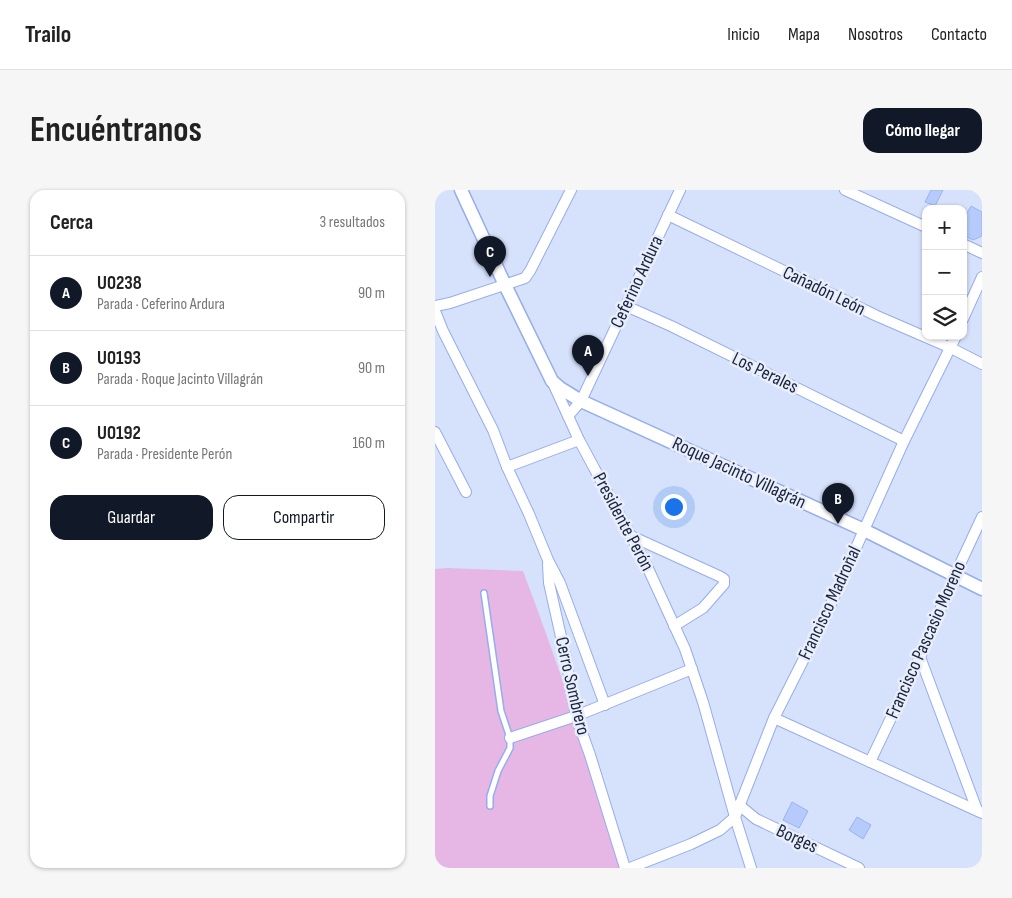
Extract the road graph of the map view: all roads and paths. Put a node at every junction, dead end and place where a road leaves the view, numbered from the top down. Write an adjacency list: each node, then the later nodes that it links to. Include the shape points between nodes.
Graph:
1 (461, 190): 10 (street, Presidente Perón)
2 (571, 190): 10 (street, via 530,271 525,278)
3 (680, 190): 5 (street, Ceferino Ardura)
4 (845, 190): 6 (street)
5 (668, 215): 12 (street, Ceferino Ardura); 17 (street, Cañadón León, via 877,316)
6 (922, 225)
7 (967, 246): 8 (street)
8 (982, 253)
9 (982, 277): 13 (street)
10 (505, 285): 11 (street); 19 (street, Presidente Perón)
11 (435, 306)
12 (626, 306): 20 (street, Ceferino Ardura); 24 (street, Los Perales)
13 (967, 310)
14 (435, 311): 15 (street, Cerro Sombrero)
15 (439, 332): 26 (street, Cerro Sombrero, via 493,430)
16 (954, 340): 17 (street, Francisco Madroñal)
17 (951, 348): 18 (street, Cañadón León); 24 (street, Francisco Madroñal)
18 (982, 364)
19 (551, 380): 20 (street, Roque Jacinto Villagrán); 21 (street, Presidente Perón)
20 (581, 401): 21 (street, Ceferino Ardura); 29 (street, Roque Jacinto Villagrán)
21 (568, 416): 23 (street, Presidente Perón)
22 (435, 432): 25 (street)
23 (579, 440): 26 (street); 30 (street, Presidente Perón)
24 (905, 441): 29 (street, Francisco Madroñal)
25 (439, 447): 27 (street)
26 (507, 467): 31 (street, Cerro Sombrero)
27 (466, 492)
28 (982, 517): 32 (street, Francisco Pascasio Moreno)
29 (864, 530): 32 (street, Roque Jacinto Villagrán); 40 (street, Francisco Madroñal)
30 (631, 536): 35 (street, Presidente Perón); 35 (street, via 724,579 724,584 703,608)
31 (548, 560): 38 (street, Cerro Sombrero, via 560,583); 39 (street, Cerro Sombrero, via 549,583)
32 (955, 575): 33 (street, Roque Jacinto Villagrán); 36 (street, Francisco Pascasio Moreno)
33 (982, 589)
34 (484, 593): 41 (lane, via 501,711)
35 (674, 626): 37 (street, Presidente Perón)
36 (920, 658): 42 (street, Francisco Pascasio Moreno); 45 (street)
37 (691, 669): 38 (street); 46 (street, Presidente Perón)
38 (605, 705): 39 (street)
39 (576, 716): 41 (street); 47 (street, Cerro Sombrero)
40 (774, 718): 42 (street); 43 (street, Francisco Madroñal)
41 (510, 738): 44 (lane, via 510,748 498,771)
42 (870, 762): 45 (street)
43 (739, 805): 46 (street, Francisco Madroñal); 50 (street, Borges, via 756,819)
44 (489, 806)
45 (980, 812)
46 (735, 817): 48 (street, via 720,830); 49 (street, Presidente Perón)
47 (625, 868)
48 (630, 868)
49 (751, 868)
50 (859, 868)

